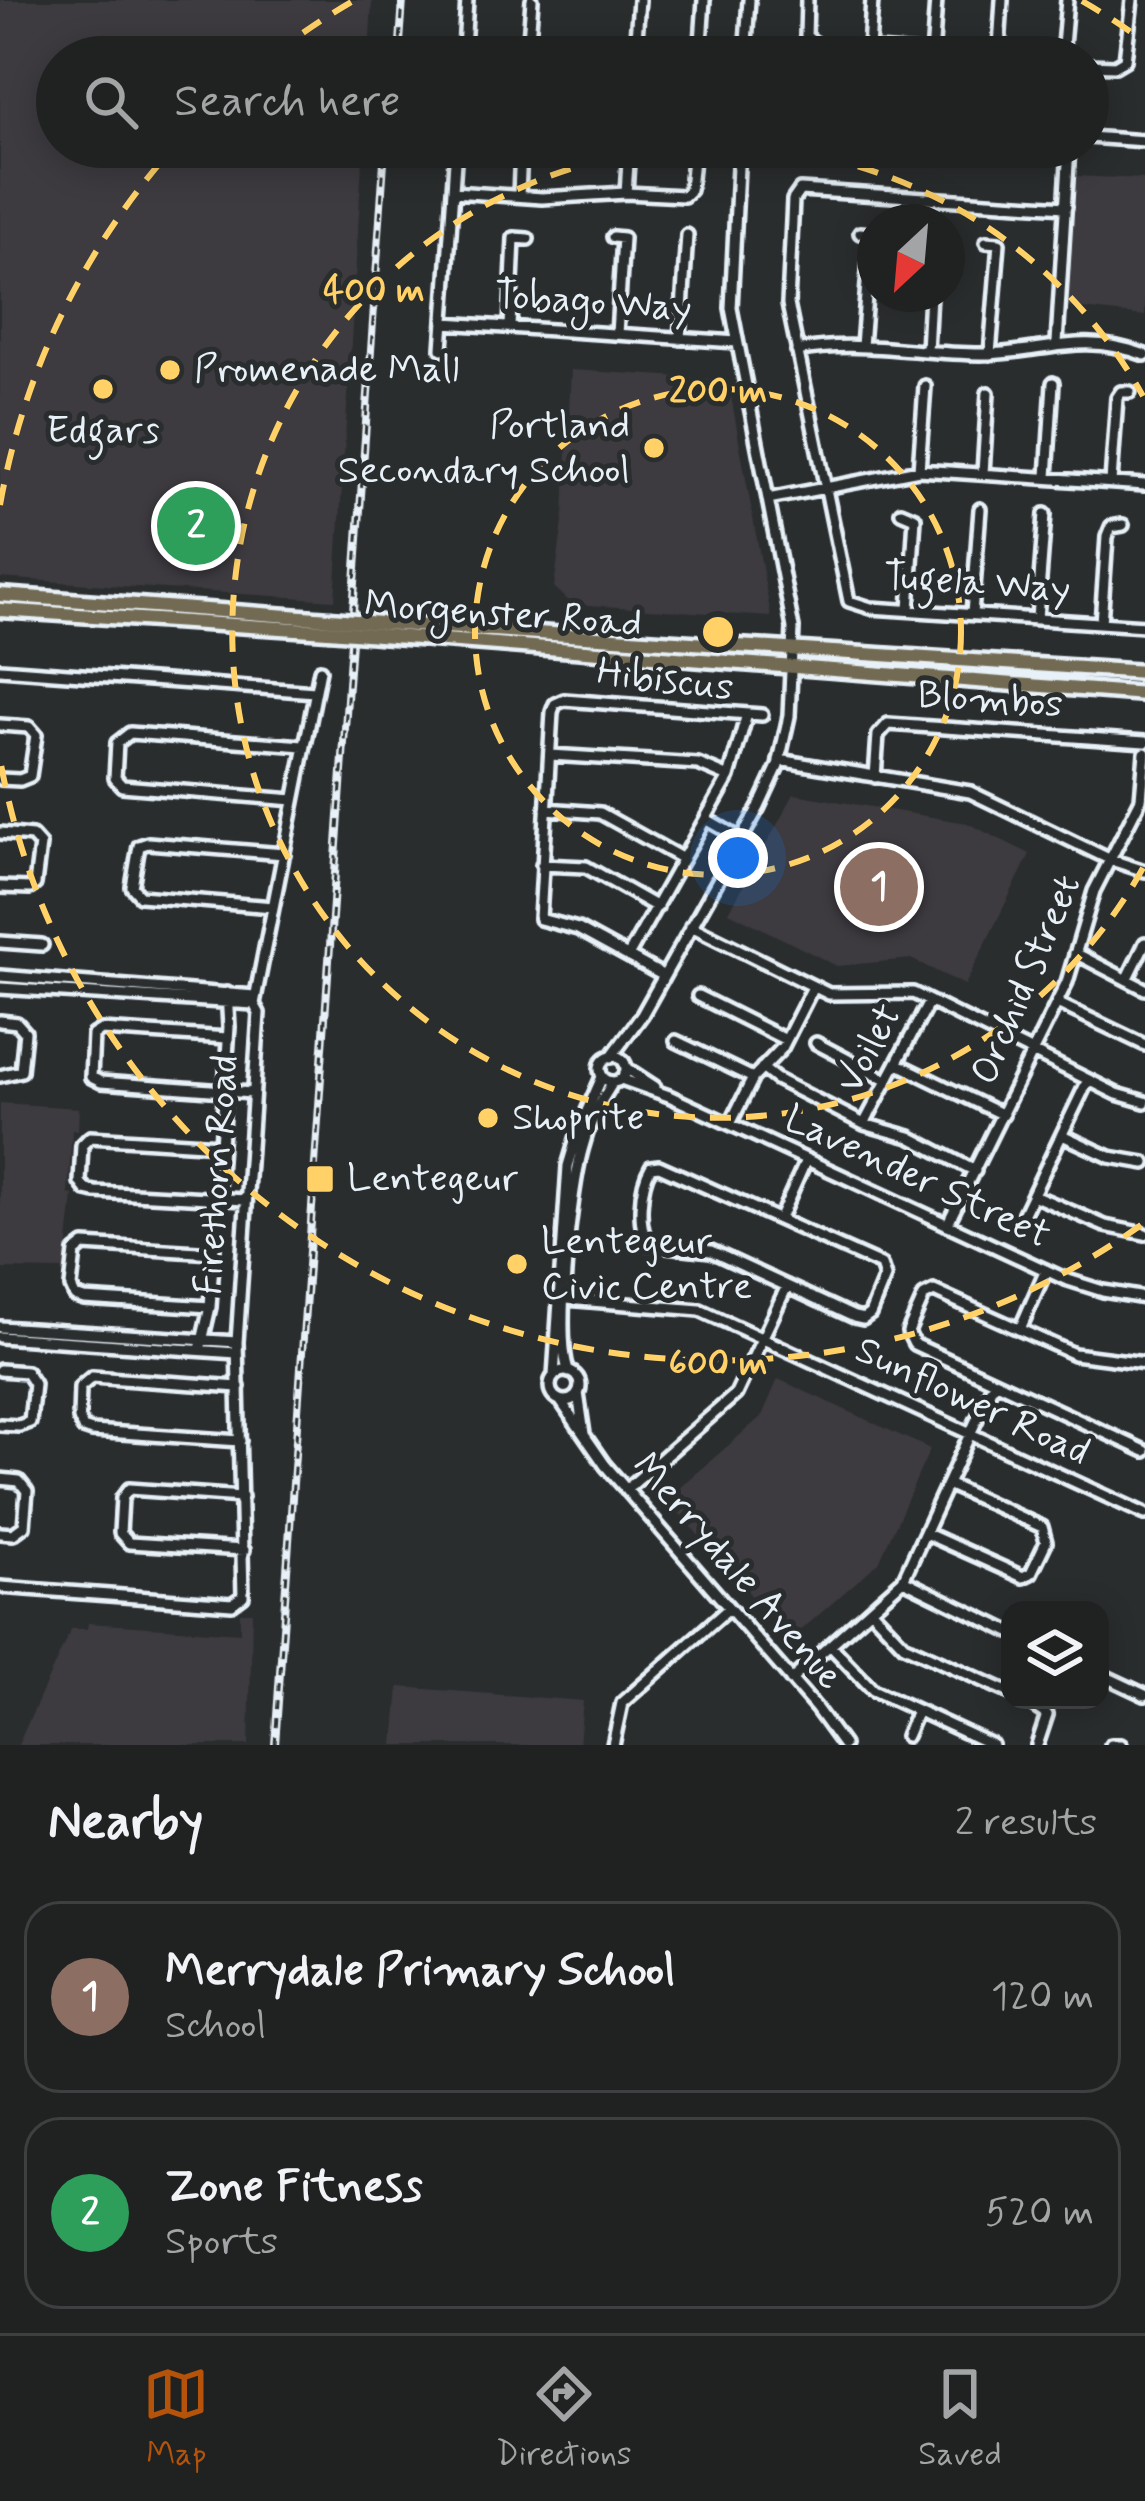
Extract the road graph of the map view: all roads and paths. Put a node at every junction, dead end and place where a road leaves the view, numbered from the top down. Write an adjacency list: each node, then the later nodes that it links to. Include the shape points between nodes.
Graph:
1 (467, 0): 12 (street)
2 (532, 0): 13 (street)
3 (639, 0): 14 (street)
4 (704, 0): 15 (street)
5 (749, 0): 16 (street)
6 (806, 0): 17 (street)
7 (872, 0): 18 (street)
8 (936, 0): 19 (street)
9 (1002, 0): 20 (street)
10 (1067, 0): 21 (street)
11 (1132, 0): 22 (street, via 1125,60)
12 (465, 36)
13 (529, 36)
14 (636, 36)
15 (701, 36)
16 (746, 36)
17 (809, 36)
18 (869, 36)
19 (934, 36)
20 (1000, 36)
21 (1064, 36)
22 (1109, 66)
23 (1109, 138): 24 (street)
24 (1145, 141)
25 (455, 168): 31 (street)
26 (520, 168): 33 (street)
27 (628, 168): 32 (street)
28 (691, 168): 32 (street, via 688,194)
29 (738, 168): 45 (street, via 730,290)
30 (1068, 168): 34 (street)
31 (453, 192): 33 (street); 41 (street)
32 (626, 193): 33 (street)
33 (519, 196)
34 (1066, 207): 46 (street); 50 (street, via 800,190 786,292)
35 (687, 235): 44 (street)
36 (613, 237): 43 (street, via 623,238)
37 (528, 239): 42 (street, via 514,238)
38 (986, 242): 51 (street, via 999,243)
39 (865, 312): 47 (street)
40 (929, 312): 49 (street)
41 (444, 323): 42 (street, Tobago Way); 48 (street)
42 (509, 327): 43 (street, Tobago Way)
43 (617, 334): 44 (street, Tobago Way)
44 (680, 339): 45 (street, Tobago Way)
45 (737, 342): 63 (street)
46 (1057, 343): 51 (street); 52 (street)
47 (862, 346): 49 (street); 50 (street)
48 (442, 349)
49 (927, 350): 51 (street)
50 (796, 351): 62 (street)
51 (990, 354)
52 (1145, 355)
53 (1053, 383): 59 (street)
54 (925, 386): 57 (street)
55 (1130, 392): 60 (street, via 1118,398)
56 (988, 393): 58 (street)
57 (919, 470): 58 (street); 62 (street)
58 (982, 473): 59 (street)
59 (1047, 477): 60 (street)
60 (1112, 482): 61 (street)
61 (1145, 484)
62 (824, 488): 63 (street); 70 (street, Tugela Way, via 847,598)
63 (768, 499): 77 (street)
64 (980, 509): 71 (street)
65 (901, 512): 70 (street, via 915,518)
66 (1045, 514): 72 (street)
67 (1123, 525): 73 (street, via 1107,537)
68 (0, 595): 74 (main road, Morgenster Road)
69 (0, 610): 74 (main road, Morgenster Road)
70 (909, 610): 71 (street, Tugela Way)
71 (973, 614): 72 (street, Tugela Way)
72 (1037, 618): 73 (street, Tugela Way)
73 (1101, 623): 75 (street, Tugela Way)
74 (329, 625): 76 (main road, Morgenster Road, bridge)
75 (1145, 626)
76 (380, 629): 77 (main road, Morgenster Road); 78 (main road, Morgenster Road)
77 (795, 650): 78 (street); 81 (main road, Morgenster Road)
78 (794, 668): 83 (main road, Morgenster Road); 91 (street)
79 (0, 669): 82 (street)
80 (320, 670): 82 (street, Firethorn Road)
81 (1145, 672)
82 (315, 692): 88 (street, Firethorn Road)
83 (1145, 694)
84 (747, 714): 85 (street); 90 (street, Hibiscus, via 565,700 552,712); 92 (street, Hibiscus)
85 (762, 715)
86 (0, 724): 94 (street, via 35,735 30,776)
87 (1145, 742): 93 (street, Blombos, via 888,724 878,735)
88 (303, 746): 95 (street, Firethorn Road); 95 (street, via 130,734 117,743 115,778 122,786)
89 (1145, 753): 96 (street, Orchid Street)
90 (550, 755): 92 (street, via 698,764); 97 (street, Hibiscus)
91 (779, 760): 93 (street); 100 (street)
92 (729, 777): 98 (street, Hibiscus)
93 (875, 777): 103 (street, via 978,795)
94 (0, 778)
95 (294, 800): 101 (street, Firethorn Road)
96 (1143, 800): 103 (street, Orchid Street)
97 (545, 809): 102 (street, via 600,813); 104 (street, Hibiscus)
98 (706, 819): 100 (street); 102 (street, Hibiscus)
99 (0, 833): 106 (street, via 32,836 40,845 35,884)
100 (741, 839): 109 (street)
101 (284, 854): 107 (street, Firethorn Road); 107 (street, via 148,843 134,854 132,887 140,896)
102 (683, 860): 108 (street, Hibiscus)
103 (1111, 860): 105 (street); 113 (street, Orchid Street)
104 (542, 865): 108 (street, via 586,867); 114 (street, Hibiscus, via 540,919 578,928)
105 (1145, 872)
106 (0, 887)
107 (273, 907): 123 (street, Firethorn Road)
108 (657, 907): 114 (street, Hibiscus)
109 (692, 926): 116 (street); 118 (street)
110 (0, 942): 112 (street)
111 (1145, 943): 117 (street)
112 (42, 945)
113 (1075, 953): 117 (street); 125 (street, Orchid Street)
114 (628, 956): 116 (street, Hibiscus)
115 (0, 976): 122 (street)
116 (664, 976): 127 (street)
117 (1127, 980): 120 (street)
118 (813, 987): 124 (street, via 846,997 900,991); 129 (street)
119 (0, 988): 122 (street)
120 (1145, 989)
121 (698, 996): 129 (street)
122 (227, 998): 123 (street); 128 (street, Firethorn Road)
123 (255, 1000): 143 (street, Firethorn Road)
124 (929, 1002): 133 (street); 135 (street, Voilet)
125 (1057, 1003): 132 (street); 133 (street, Orchid Street)
126 (0, 1021): 138 (street, via 25,1032 21,1071)
127 (631, 1032): 134 (street); 137 (street)
128 (228, 1038): 142 (street, Firethorn Road); 142 (street, via 101,1030 93,1035 89,1072 95,1082)
129 (786, 1040): 136 (street)
130 (676, 1041): 139 (street)
131 (816, 1043): 140 (street)
132 (1145, 1045)
133 (1033, 1052): 141 (street); 145 (street, Orchid Street)
134 (611, 1057): 137 (street, Lavender Street); 137 (street, via 600,1066)
135 (898, 1064): 140 (street, Voilet); 145 (street)
136 (762, 1068): 139 (street); 147 (street)
137 (617, 1074): 146 (street, Lavender Street); 156 (street, via 584,1141)
138 (0, 1076)
139 (753, 1078): 146 (street)
140 (886, 1080): 147 (street, Voilet)
141 (1088, 1080): 144 (street); 148 (street)
142 (225, 1091): 143 (street); 149 (street, Firethorn Road)
143 (252, 1093): 155 (street, Firethorn Road)
144 (1145, 1102)
145 (1003, 1115): 152 (street, Orchid Street)
146 (730, 1124): 150 (street, Lavender Street)
147 (864, 1124): 152 (street)
148 (1062, 1135): 151 (street); 153 (street)
149 (220, 1145): 154 (street, Firethorn Road); 154 (street, via 91,1137 82,1145 79,1175 95,1192)
150 (806, 1160): 158 (street); 159 (street, Lavender Street)
151 (1145, 1163)
152 (975, 1171): 159 (street, Orchid Street)
153 (1033, 1195): 157 (street); 160 (street)
154 (217, 1200): 155 (street); 161 (street, Firethorn Road)
155 (246, 1200): 172 (street, Firethorn Road)
156 (568, 1203): 165 (street); 176 (street)
157 (1022, 1216)
158 (780, 1218): 163 (street, via 886,1274 863,1319); 163 (street, via 664,1166 646,1176 646,1242 711,1251)
159 (947, 1225): 162 (street, Lavender Street)
160 (1145, 1234)
161 (214, 1253): 166 (street, Firethorn Road); 166 (street, via 79,1247 71,1287 80,1298)
162 (1046, 1270): 164 (street, Lavender Street); 168 (street)
163 (788, 1286): 170 (street)
164 (1145, 1298)
165 (566, 1300): 170 (street, Sunflower Road, via 694,1309); 175 (street)
166 (209, 1307): 171 (street, Firethorn Road)
167 (0, 1327): 171 (street)
168 (1020, 1329): 173 (street, via 1080,1356); 177 (street, via 938,1291 924,1296 909,1340)
169 (0, 1336): 171 (street)
170 (763, 1339): 182 (street, Sunflower Road); 188 (street, via 736,1394)
171 (200, 1345): 172 (street)
172 (237, 1348): 178 (street, Firethorn Road)
173 (1145, 1363)
174 (0, 1370): 181 (street, via 31,1374 34,1384 30,1422)
175 (569, 1372): 176 (street); 179 (street, via 579,1380)
176 (554, 1376): 180 (street, via 551,1391)
177 (994, 1382): 182 (street); 185 (street)
178 (239, 1387): 184 (street, Firethorn Road); 184 (street, via 92,1377 80,1387 79,1419 92,1431)
179 (578, 1393): 180 (street); 183 (street, Merrydale Avenue)
180 (560, 1400): 183 (street, Merrydale Avenue)
181 (0, 1425)
182 (970, 1434): 187 (street); 190 (street, Sunflower Road)
183 (585, 1439): 188 (street, Merrydale Avenue)
184 (241, 1441): 189 (street, Firethorn Road)
185 (1145, 1451)
186 (0, 1479): 191 (street, via 19,1480 27,1491 24,1526)
187 (947, 1484): 192 (street); 192 (street, via 1042,1527 1046,1542 1023,1577)
188 (626, 1490): 196 (street, Merrydale Avenue)
189 (242, 1497): 193 (street, Firethorn Road); 193 (street, via 129,1489 120,1533 129,1543)
190 (1145, 1514)
191 (0, 1533)
192 (925, 1533): 194 (street)
193 (244, 1550): 195 (street, Firethorn Road, via 245,1589 232,1604)
194 (903, 1580): 197 (street); 198 (street)
195 (0, 1587)
196 (729, 1608): 201 (street, Merrydale Avenue); 207 (street, via 622,1703)
197 (871, 1610): 199 (street); 202 (street, via 904,1645)
198 (1001, 1628)
199 (830, 1645): 201 (street); 205 (street, via 867,1686)
200 (1109, 1678): 203 (street)
201 (791, 1680): 208 (street, Merrydale Avenue)
202 (1001, 1689)
203 (1145, 1695)
204 (1039, 1709): 210 (street, via 1047,1714)
205 (917, 1711): 206 (street); 209 (street)
206 (906, 1736)
207 (613, 1745)
208 (843, 1745)
209 (992, 1745)
210 (1037, 1745)
211 (1111, 1745): 212 (street)
212 (1121, 1745)

